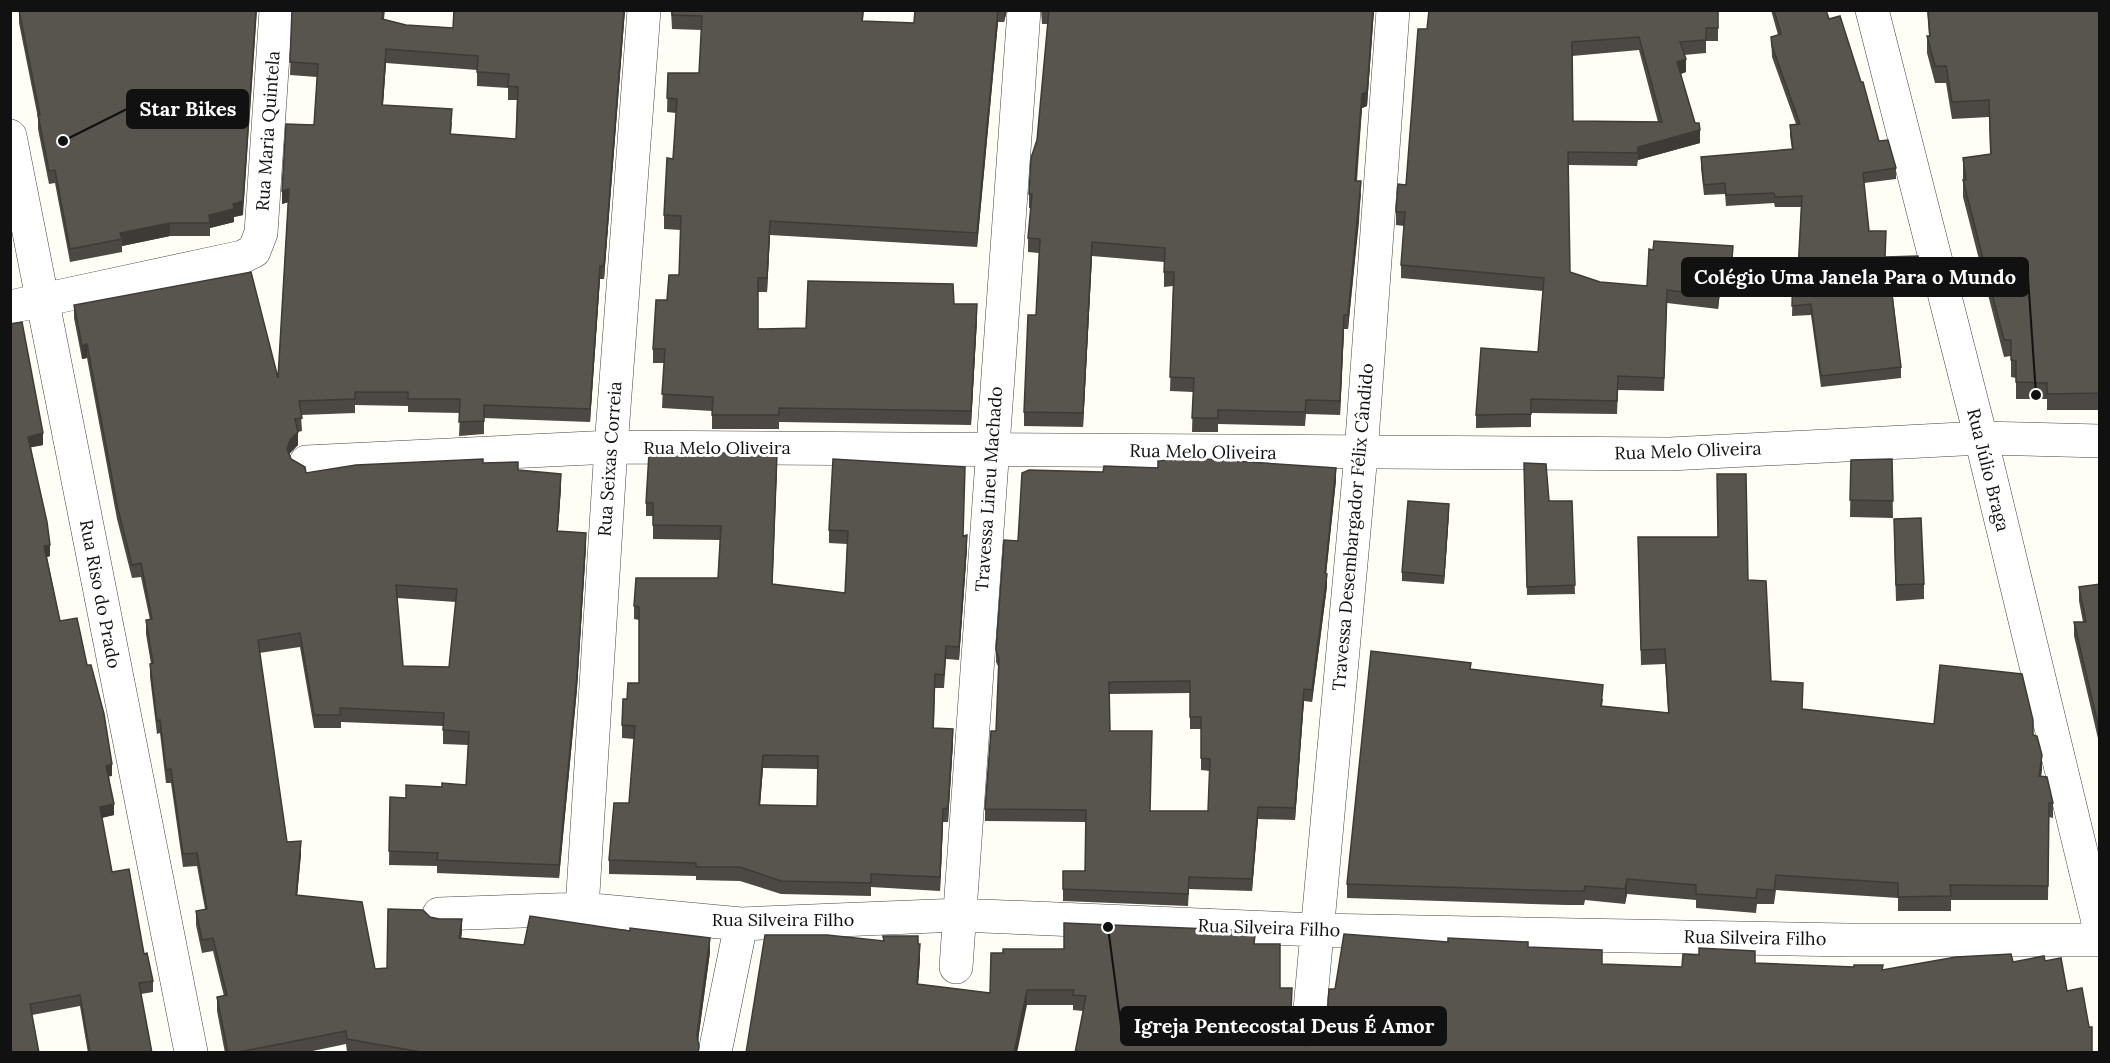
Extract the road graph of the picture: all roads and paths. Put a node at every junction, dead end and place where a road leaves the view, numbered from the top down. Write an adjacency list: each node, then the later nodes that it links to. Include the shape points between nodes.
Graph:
1 (276, 10): 7 (street, Rua Maria Quintela, via 261,234 254,251 242,257)
2 (644, 10): 11 (street, Rua Seixas Correia)
3 (1024, 10): 12 (street, Travessa Lineu Machado)
4 (1393, 10): 13 (street, Travessa Desembargador Félix Cândido)
5 (1872, 10): 9 (street, Rua Júlio Braga)
6 (10, 136): 7 (street, Rua Riso do Prado)
7 (42, 300): 8 (street); 24 (street, Rua Riso do Prado)
8 (10, 307)
9 (1981, 438): 10 (street, Rua Melo Oliveira); 13 (street, Rua Melo Oliveira, via 1670,454); 20 (street, Rua Júlio Braga)
10 (2100, 441)
11 (610, 447): 12 (street, Rua Melo Oliveira); 14 (street, Rua Melo Oliveira); 15 (street, Rua Seixas Correia)
12 (992, 449): 13 (street, Rua Melo Oliveira); 17 (street, Travessa Lineu Machado)
13 (1361, 454): 19 (street, Travessa Desembargador Félix Cândido)
14 (306, 462)
15 (582, 909): 16 (street, Rua Silveira Filho); 18 (street, Rua Silveira Filho)
16 (439, 914)
17 (959, 915): 18 (street, Rua Silveira Filho); 19 (street, Rua Silveira Filho); 22 (street, Travessa Lineu Machado)
18 (741, 924): 25 (street)
19 (1317, 930): 21 (street, Rua Silveira Filho, via 1848,940); 23 (street, Travessa Desembargador Félix Cândido)
20 (2100, 930)
21 (2100, 940)
22 (956, 967)
23 (1307, 1042)
24 (191, 1053)
25 (715, 1053)

